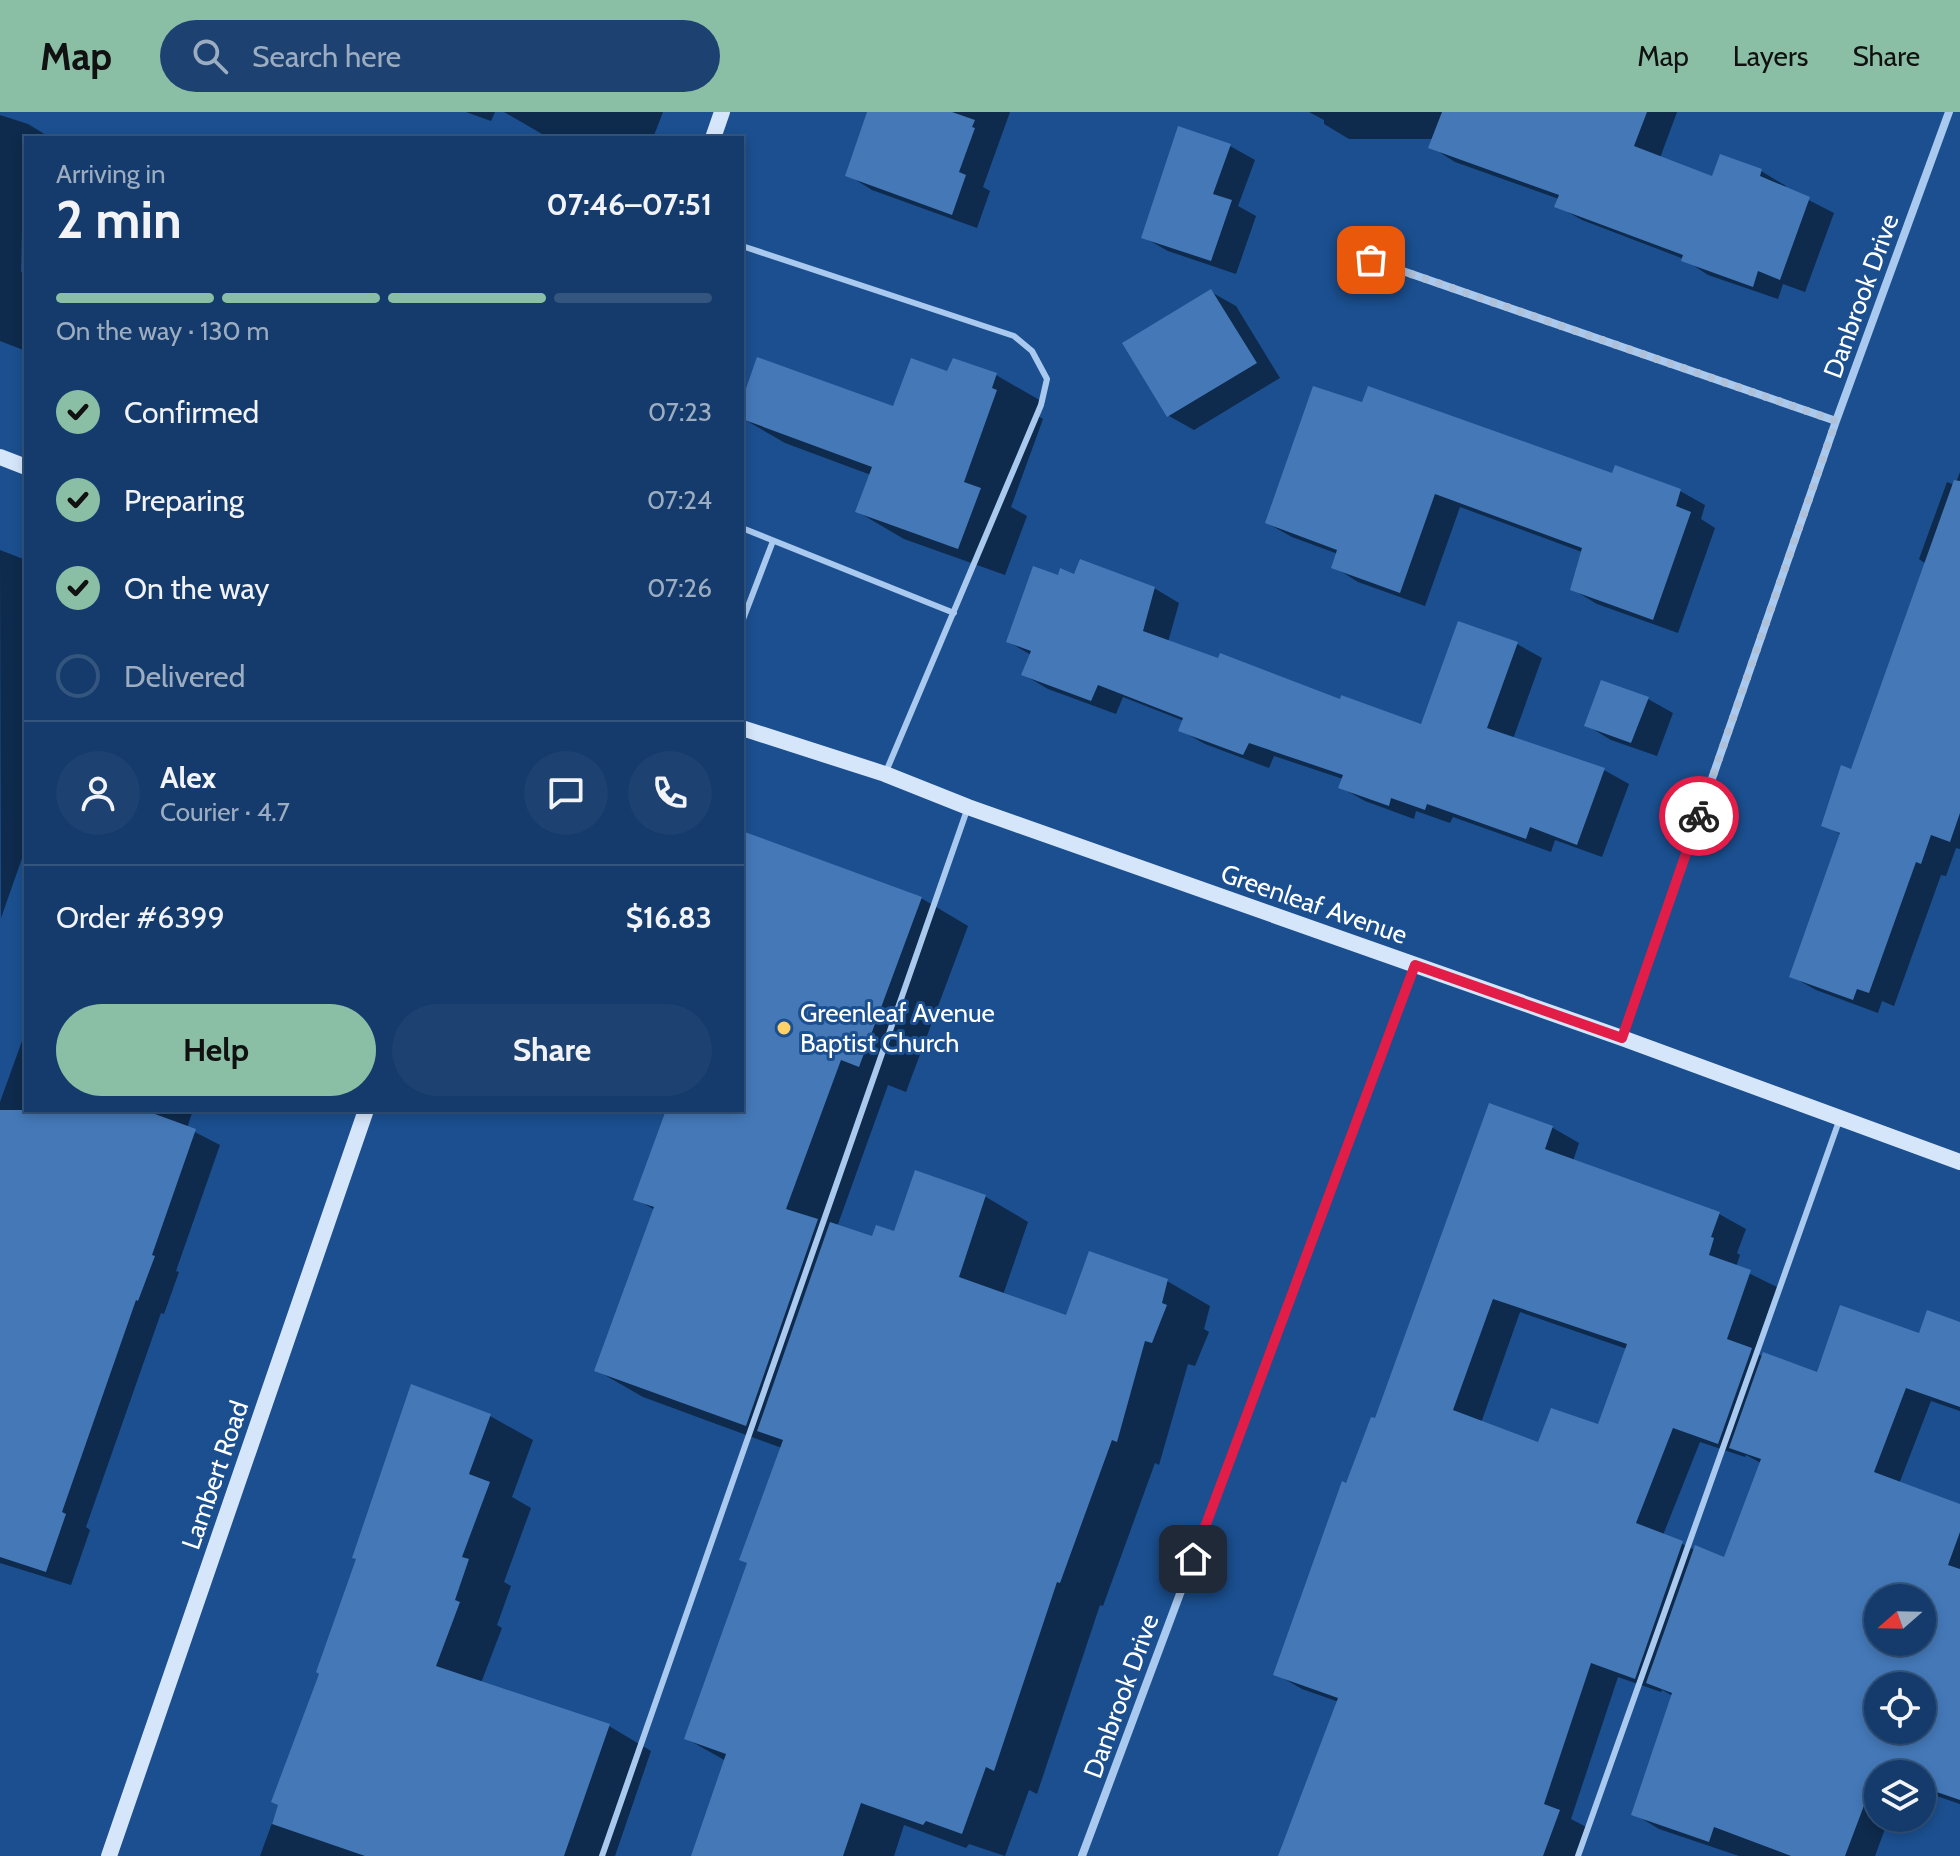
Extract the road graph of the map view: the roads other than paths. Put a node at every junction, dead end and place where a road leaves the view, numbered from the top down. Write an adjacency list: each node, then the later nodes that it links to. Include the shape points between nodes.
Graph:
1 (722, 112): 3 (street)
2 (1949, 112): 6 (street, Danbrook Drive)
3 (714, 136)
4 (744, 247): 11 (lane, via 1014,336 1032,351 1047,379 1041,405)
5 (1371, 260): 6 (street)
6 (1836, 421): 17 (street, Danbrook Drive)
7 (0, 457): 8 (street)
8 (24, 466)
9 (744, 529): 10 (lane)
10 (773, 541): 11 (lane); 12 (lane)
11 (954, 613): 14 (lane)
12 (744, 617)
13 (744, 729): 14 (street, Greenleaf Avenue)
14 (885, 774): 15 (street, Greenleaf Avenue)
15 (968, 807): 16 (street, Greenleaf Avenue); 22 (lane)
16 (1415, 965): 17 (street, Greenleaf Avenue); 23 (street, Danbrook Drive)
17 (1622, 1038): 19 (street, Greenleaf Avenue)
18 (365, 1112): 21 (street, Lambert Road)
19 (1840, 1118): 20 (street, Greenleaf Avenue); 24 (lane)
20 (1960, 1162)
21 (109, 1856)
22 (602, 1856)
23 (1082, 1856)
24 (1578, 1856)

